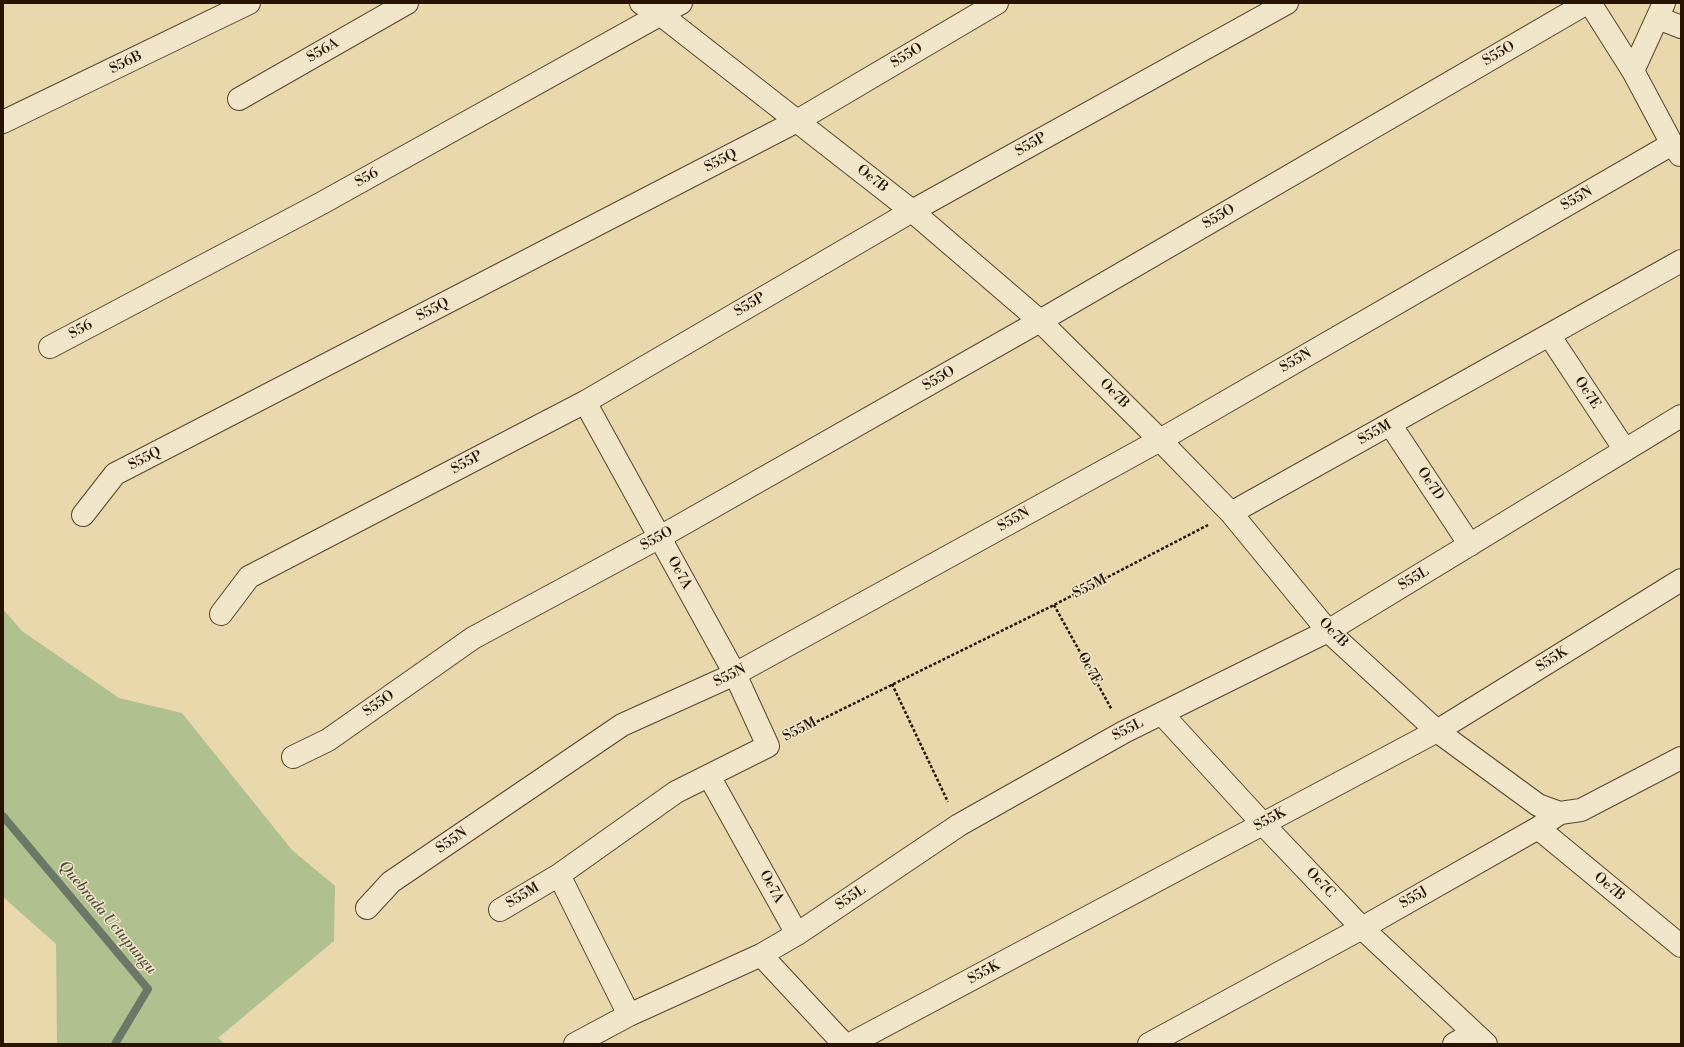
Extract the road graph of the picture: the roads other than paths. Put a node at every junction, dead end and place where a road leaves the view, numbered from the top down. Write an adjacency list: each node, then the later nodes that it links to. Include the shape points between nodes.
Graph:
1 (249, 3): 15 (street, S56B)
2 (407, 3): 13 (street, S56A)
3 (640, 3): 10 (street, Oe7B)
4 (681, 3): 10 (street, S56)
5 (997, 3): 14 (street, S55O)
6 (1287, 3): 17 (street, S55P)
7 (1587, 3): 19 (street, S55O)
8 (1590, 3): 12 (street)
9 (1661, 11): 11 (street); 12 (street)
10 (660, 14): 14 (street, Oe7B); 21 (street, S56, via 322,202)
11 (1681, 27)
12 (1633, 71): 16 (street)
13 (239, 99)
14 (797, 121): 17 (street, Oe7B); 28 (street, S55Q, via 115,474)
15 (3, 122)
16 (1676, 150): 25 (street, S55N)
17 (912, 210): 19 (street, Oe7B); 22 (street, S55P)
18 (1681, 261): 20 (street, S55M)
19 (1040, 321): 25 (street, Oe7B); 29 (street, S55O)
20 (1549, 335): 24 (street, S55M); 26 (street, Oe7E)
21 (50, 347)
22 (585, 402): 29 (street, Oe7A); 32 (street, S55P, via 249,578)
23 (1681, 416): 26 (street, S55L)
24 (1390, 424): 27 (street, S55M); 30 (street, Oe7D)
25 (1160, 440): 27 (street, Oe7B); 34 (street, S55N)
26 (1625, 450): 30 (street, S55L)
27 (1231, 513): 33 (street, Oe7B)
28 (83, 515)
29 (660, 537): 34 (street, Oe7A); 38 (street, S55O, via 473,638 328,740)
30 (1470, 544): 33 (street, S55L)
31 (1681, 580): 36 (street, S55K)
32 (221, 614)
33 (1328, 631): 35 (street, S55L); 36 (street, Oe7B)
34 (734, 674): 37 (street, Oe7A); 45 (street, S55N, via 622,725 392,882)
35 (1162, 714): 42 (street, Oe7C); 48 (street, S55L, via 1124,732 959,825)
36 (1437, 731): 41 (street, Oe7B, via 1538,805); 42 (street, S55K)
37 (768, 746): 40 (street, S55M)
38 (293, 757)
39 (1681, 758): 41 (street, S55J, via 1581,810)
40 (709, 776): 44 (street, S55M, via 676,792); 48 (street, Oe7A)
41 (1560, 813): 43 (street, S55J)
42 (1263, 824): 47 (street, Oe7C); 55 (street, S55K)
43 (1538, 828): 47 (street, S55J); 49 (street, Oe7B)
44 (559, 874): 46 (street, S55M); 51 (street)
45 (367, 908)
46 (500, 910)
47 (1362, 928): 52 (street, Oe7C); 56 (street, S55J)
48 (797, 934): 50 (street, S55L)
49 (1681, 946)
50 (761, 955): 51 (street, S55L); 54 (street)
51 (630, 1015): 53 (street, S55L)
52 (1479, 1038): 57 (street)
53 (575, 1044)
54 (844, 1044)
55 (850, 1044)
56 (1149, 1044)
57 (1454, 1044)

